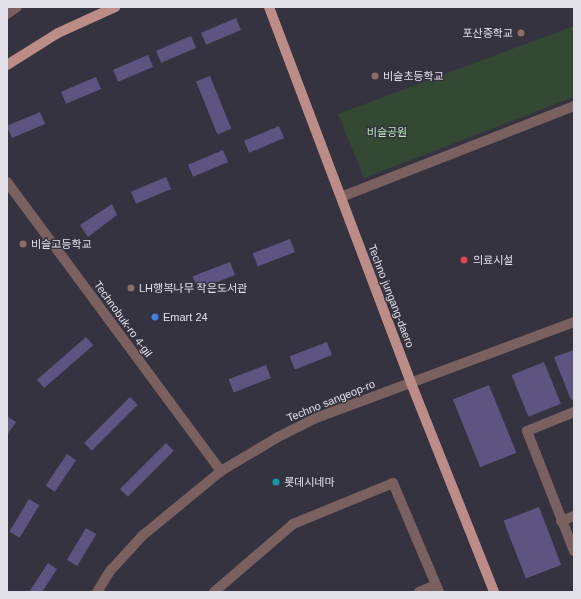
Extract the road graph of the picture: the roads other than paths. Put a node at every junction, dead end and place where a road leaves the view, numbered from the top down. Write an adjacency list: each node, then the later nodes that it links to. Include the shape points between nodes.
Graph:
1 (17, 7): 4 (street)
2 (114, 7): 5 (main road, via 58,33)
3 (269, 7): 8 (main road, Techno jungang-daero)
4 (7, 14)
5 (7, 65)
6 (574, 106): 8 (street)
7 (7, 182): 12 (street, Technobuk-ro 4-gil)
8 (341, 197): 10 (main road, Techno jungang-daero)
9 (574, 322): 10 (street, Techno sangeop-ro)
10 (411, 383): 12 (street, Techno sangeop-ro, via 316,418); 20 (main road, Techno jungang-daero)
11 (574, 412): 14 (street, via 527,431)
12 (220, 471): 17 (street, Techno sangeop-ro, via 142,536 111,570)
13 (574, 516): 14 (street)
14 (561, 521): 15 (street)
15 (574, 551)
16 (438, 588): 18 (street, via 393,483 292,524); 19 (street)
17 (97, 592)
18 (214, 592)
19 (419, 592)
20 (494, 592)

